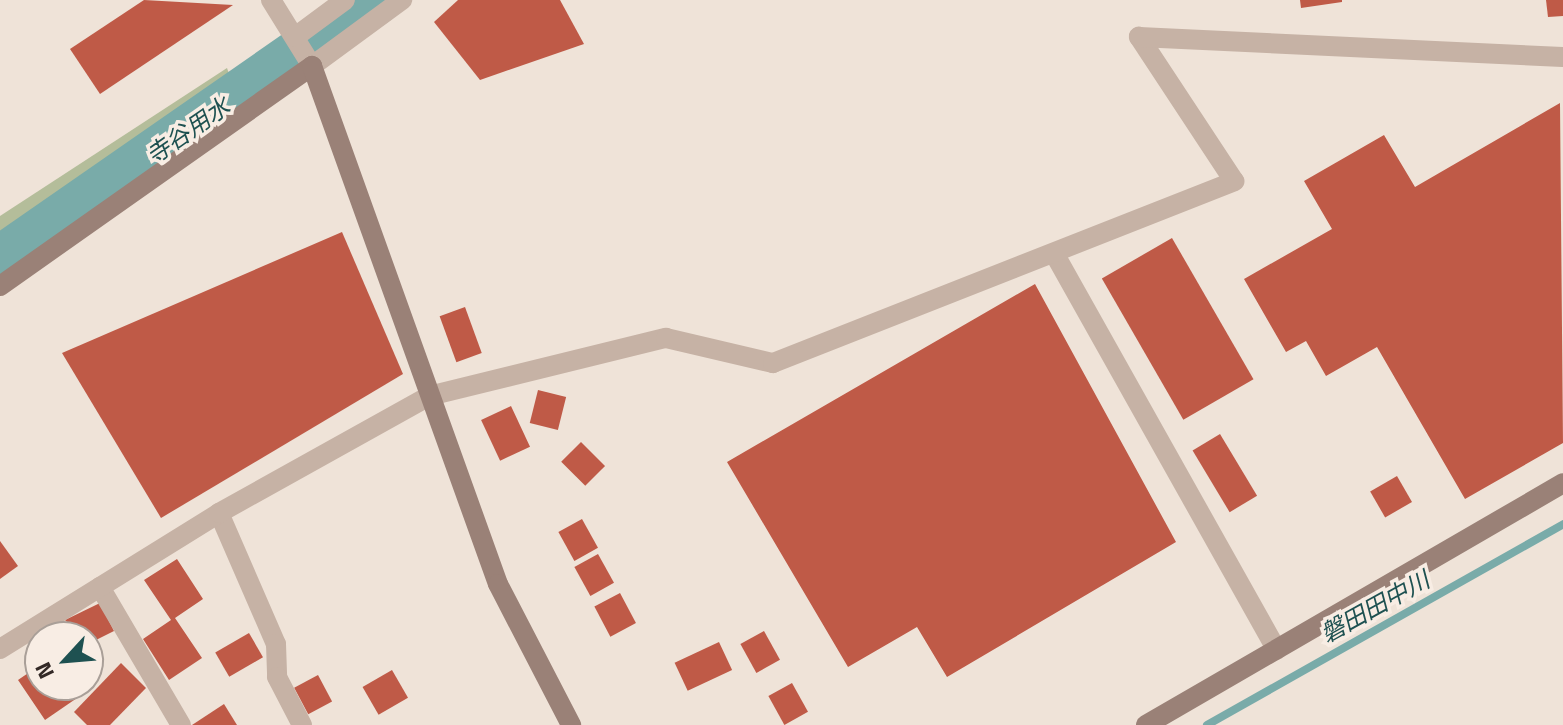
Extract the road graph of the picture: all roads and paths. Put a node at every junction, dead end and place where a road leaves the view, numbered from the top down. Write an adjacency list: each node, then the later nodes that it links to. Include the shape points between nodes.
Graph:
1 (271, 0): 4 (street)
2 (345, 0): 4 (street)
3 (402, 0): 6 (street)
4 (295, 37): 6 (street)
5 (1563, 57): 7 (street, via 1139,37 1234,181)
6 (312, 66): 8 (street); 9 (street)
7 (1054, 253): 9 (street, via 773,363 666,338); 14 (street)
8 (0, 286)
9 (429, 396): 11 (street); 17 (street, via 498,584)
10 (1563, 483): 14 (street)
11 (219, 513): 12 (street); 16 (street, via 276,644 277,677)
12 (100, 587): 13 (street); 15 (street)
13 (0, 649)
14 (1277, 650): 18 (street)
15 (181, 725)
16 (302, 725)
17 (571, 725)
18 (1146, 725)

